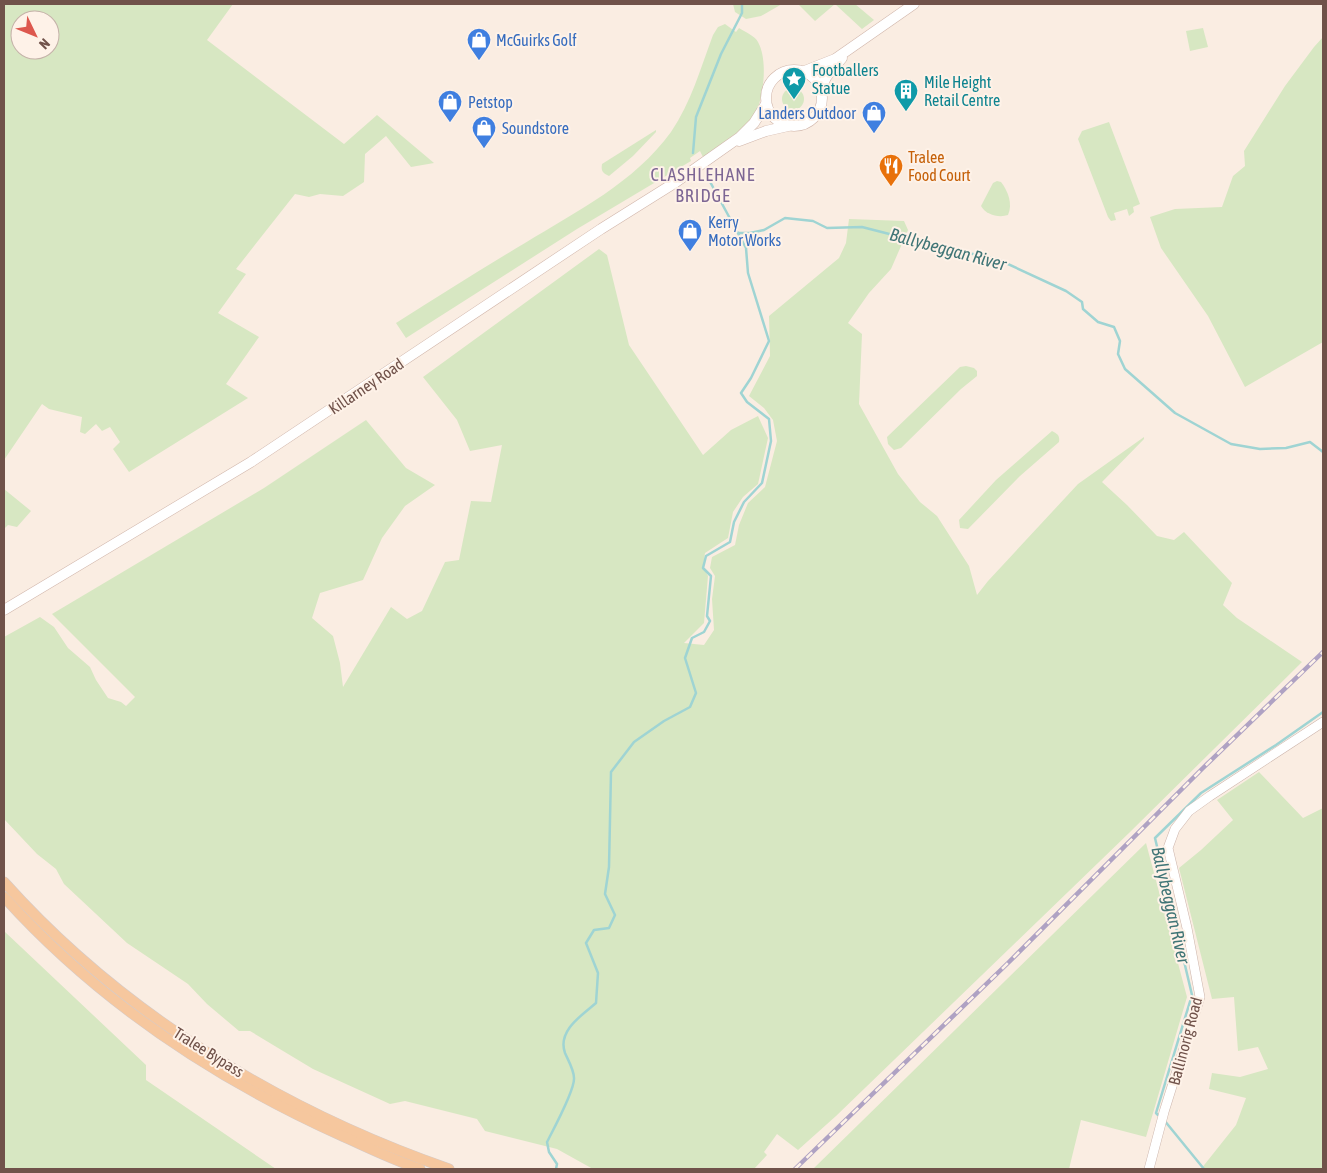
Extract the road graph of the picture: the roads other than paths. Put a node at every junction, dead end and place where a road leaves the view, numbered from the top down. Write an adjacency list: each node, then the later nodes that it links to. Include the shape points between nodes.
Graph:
1 (914, 4): 2 (main road)
2 (849, 50): 3 (main road); 4 (main road, via 827,76)
3 (802, 72): 4 (main road, via 812,77); 5 (main road, via 789,71 773,80)
4 (820, 90): 6 (main road, via 821,104 815,116 801,125)
5 (766, 104): 6 (main road, via 777,120); 7 (main road, Killarney Road, via 754,122)
6 (788, 126): 7 (main road, Killarney Road, via 744,139)
7 (720, 151): 8 (main road, Killarney Road, via 251,462)
8 (4, 610)
9 (1323, 722): 14 (street, Ballinorig Road, via 1189,811 1175,829 1168,848 1200,997)
10 (4, 882): 13 (main road, Tralee Bypass, via 64,944 173,1030 272,1091 410,1156)
11 (4, 897): 12 (main road, Tralee Bypass, via 82,974 164,1036 261,1096 318,1125)
12 (420, 1169)
13 (450, 1169)
14 (1149, 1169)

